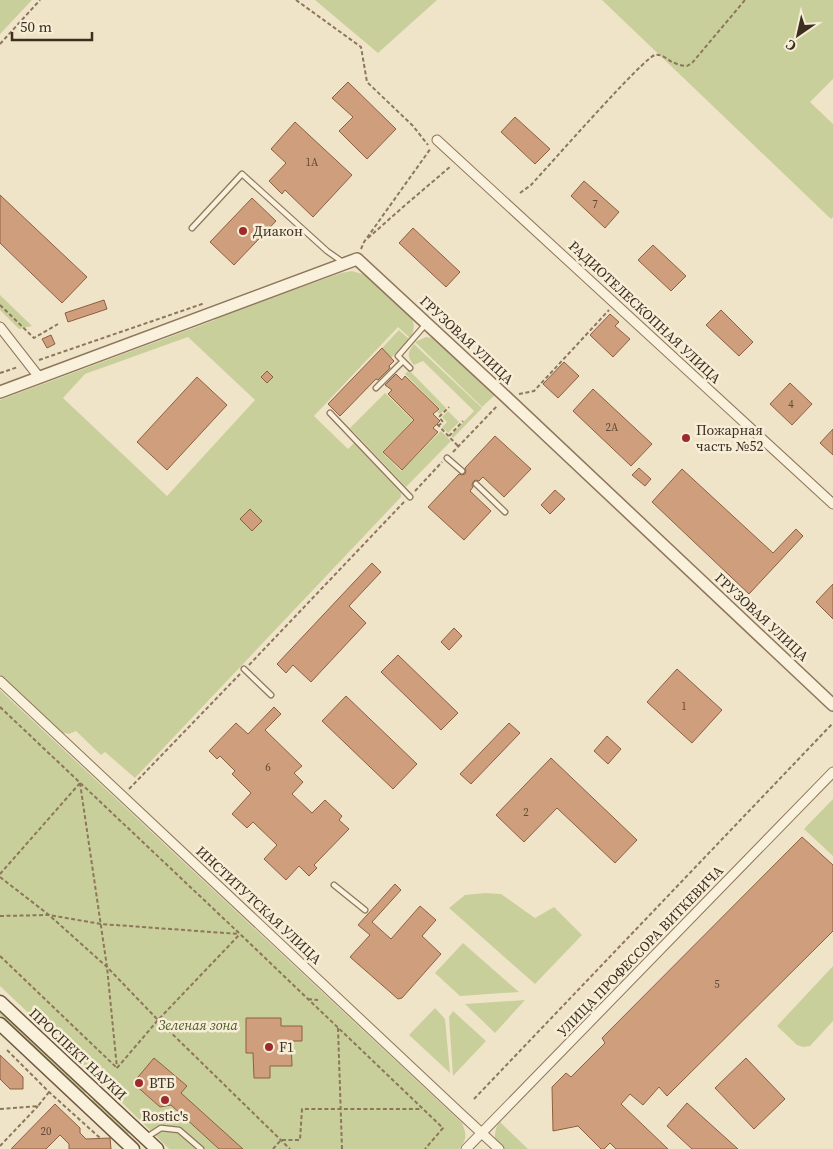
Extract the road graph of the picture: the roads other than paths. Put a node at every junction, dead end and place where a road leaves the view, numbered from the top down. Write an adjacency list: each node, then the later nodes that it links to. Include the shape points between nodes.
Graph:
1 (437, 140): 16 (street, РАДИОТЕЛЕСКОПНАЯ УЛИЦА)
2 (192, 228): 3 (lane, via 242,174 327,251)
3 (346, 263): 4 (street, ГРУЗОВАЯ УЛИЦА, via 357,259); 8 (street)
4 (426, 324): 6 (lane, via 398,356); 21 (street, ГРУЗОВАЯ УЛИЦА)
5 (0, 326): 8 (street)
6 (403, 361): 7 (lane); 9 (lane)
7 (410, 368)
8 (39, 377): 10 (street)
9 (376, 388)
10 (0, 392)
11 (330, 413): 15 (lane)
12 (447, 458): 13 (lane)
13 (462, 471)
14 (476, 484): 17 (lane)
15 (410, 496)
16 (833, 504)
17 (505, 512)
18 (244, 669): 20 (lane)
19 (0, 681): 27 (street, ИНСТИТУТСКАЯ УЛИЦА)
20 (271, 695)
21 (833, 704)
22 (833, 772): 27 (street, УЛИЦА ПРОФЕССОРА ВИТКЕВИЧА)
23 (334, 885): 24 (lane)
24 (365, 910)
25 (0, 1002): 28 (main road, ПРОСПЕКТ НАУКИ)
26 (0, 1024): 29 (main road)
27 (482, 1134): 32 (street, УЛИЦА ПРОФЕССОРА ВИТКЕВИЧА); 33 (street, ИНСТИТУТСКАЯ УЛИЦА)
28 (145, 1138): 30 (main road, ПРОСПЕКТ НАУКИ); 31 (lane, via 161,1128 179,1130)
29 (133, 1149)
30 (157, 1149)
31 (200, 1149)
32 (466, 1149)
33 (499, 1149)

